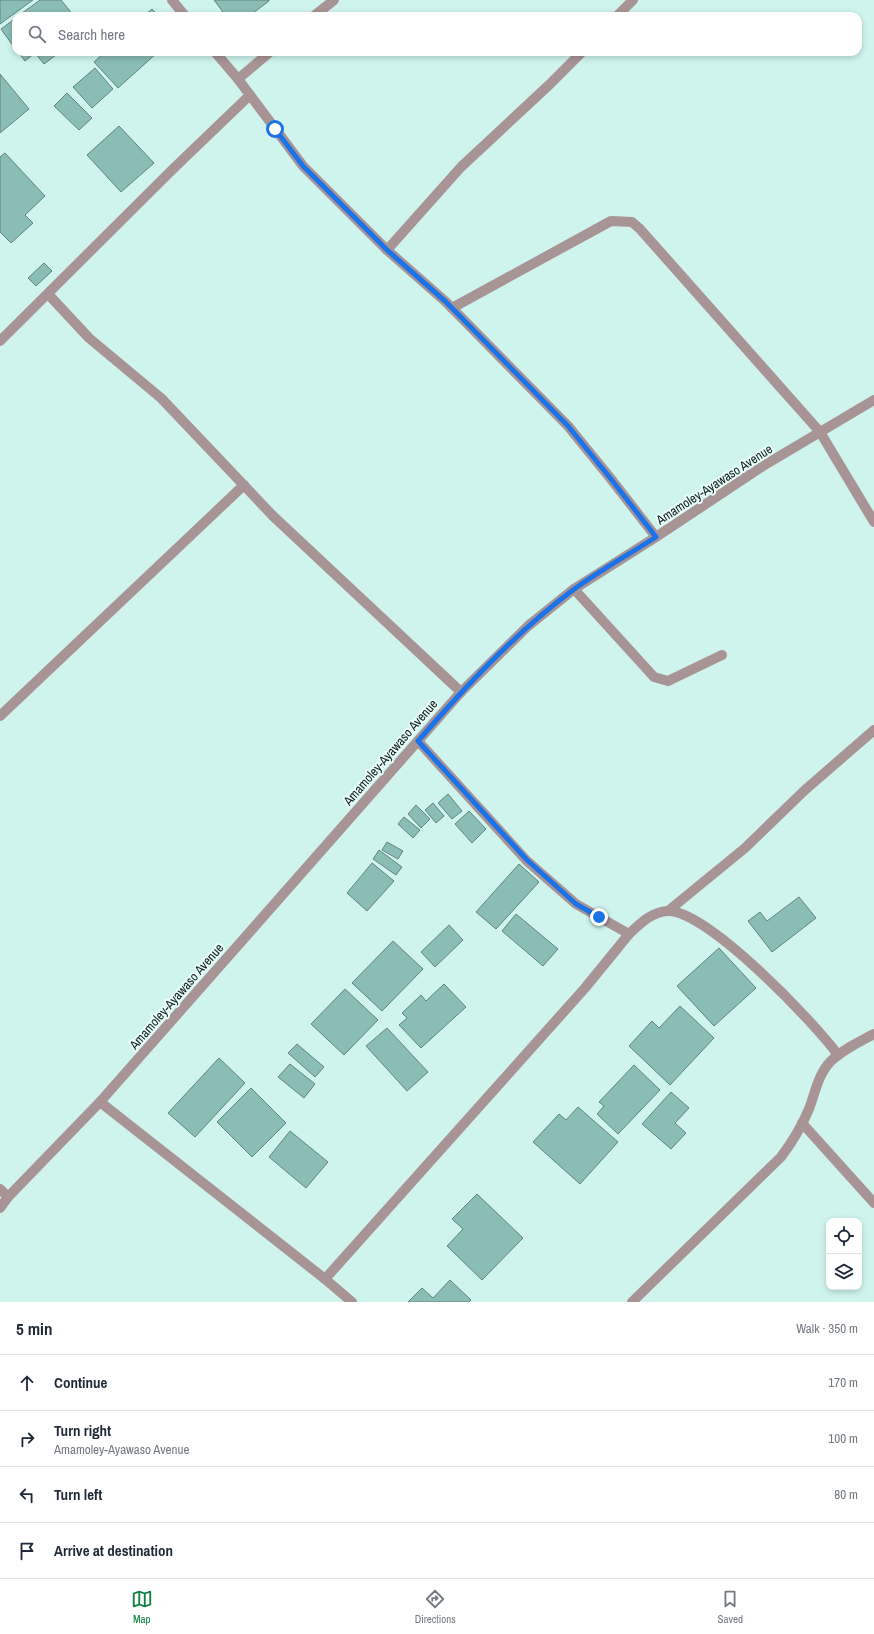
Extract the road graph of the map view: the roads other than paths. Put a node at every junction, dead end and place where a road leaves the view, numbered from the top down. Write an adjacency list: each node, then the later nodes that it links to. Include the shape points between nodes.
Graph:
1 (172, 0): 4 (street)
2 (334, 0): 5 (street)
3 (633, 0): 6 (street)
4 (182, 12)
5 (319, 12)
6 (621, 12)
7 (218, 56): 10 (street)
8 (265, 56): 10 (street)
9 (578, 56): 12 (street, via 461,166)
10 (238, 79): 11 (street)
11 (250, 95): 12 (street, via 303,166); 13 (street)
12 (387, 250): 14 (street)
13 (48, 294): 15 (street); 18 (street, via 89,338 161,398)
14 (452, 308): 17 (street, via 611,221 632,222); 20 (street, via 568,426)
15 (0, 341)
16 (874, 400): 17 (street, Amamoley-Ayawaso Avenue)
17 (820, 432): 19 (street); 20 (street, Amamoley-Ayawaso Avenue, via 763,466)
18 (244, 485): 23 (street); 24 (street)
19 (874, 522)
20 (656, 537): 21 (street, Amamoley-Ayawaso Avenue)
21 (574, 589): 22 (street, via 654,677 668,681); 23 (street, Amamoley-Ayawaso Avenue, via 528,626)
22 (722, 655)
23 (461, 692): 26 (street, Amamoley-Ayawaso Avenue)
24 (0, 716)
25 (874, 730): 27 (street, via 805,790 745,848)
26 (418, 741): 28 (street, via 527,860 576,904); 31 (street, Amamoley-Ayawaso Avenue)
27 (668, 911): 28 (street, via 650,915); 30 (street, via 690,917 744,957 806,1016)
28 (629, 934): 37 (street, via 585,988)
29 (874, 1034): 30 (street)
30 (838, 1055): 32 (street, via 821,1076)
31 (100, 1102): 34 (street, Amamoley-Ayawaso Avenue); 37 (street)
32 (802, 1123): 35 (street); 39 (street, via 797,1135 780,1157)
33 (0, 1189): 34 (street)
34 (8, 1197): 36 (street, Amamoley-Ayawaso Avenue)
35 (874, 1203)
36 (0, 1208)
37 (325, 1279): 38 (street)
38 (352, 1302)
39 (633, 1302)

